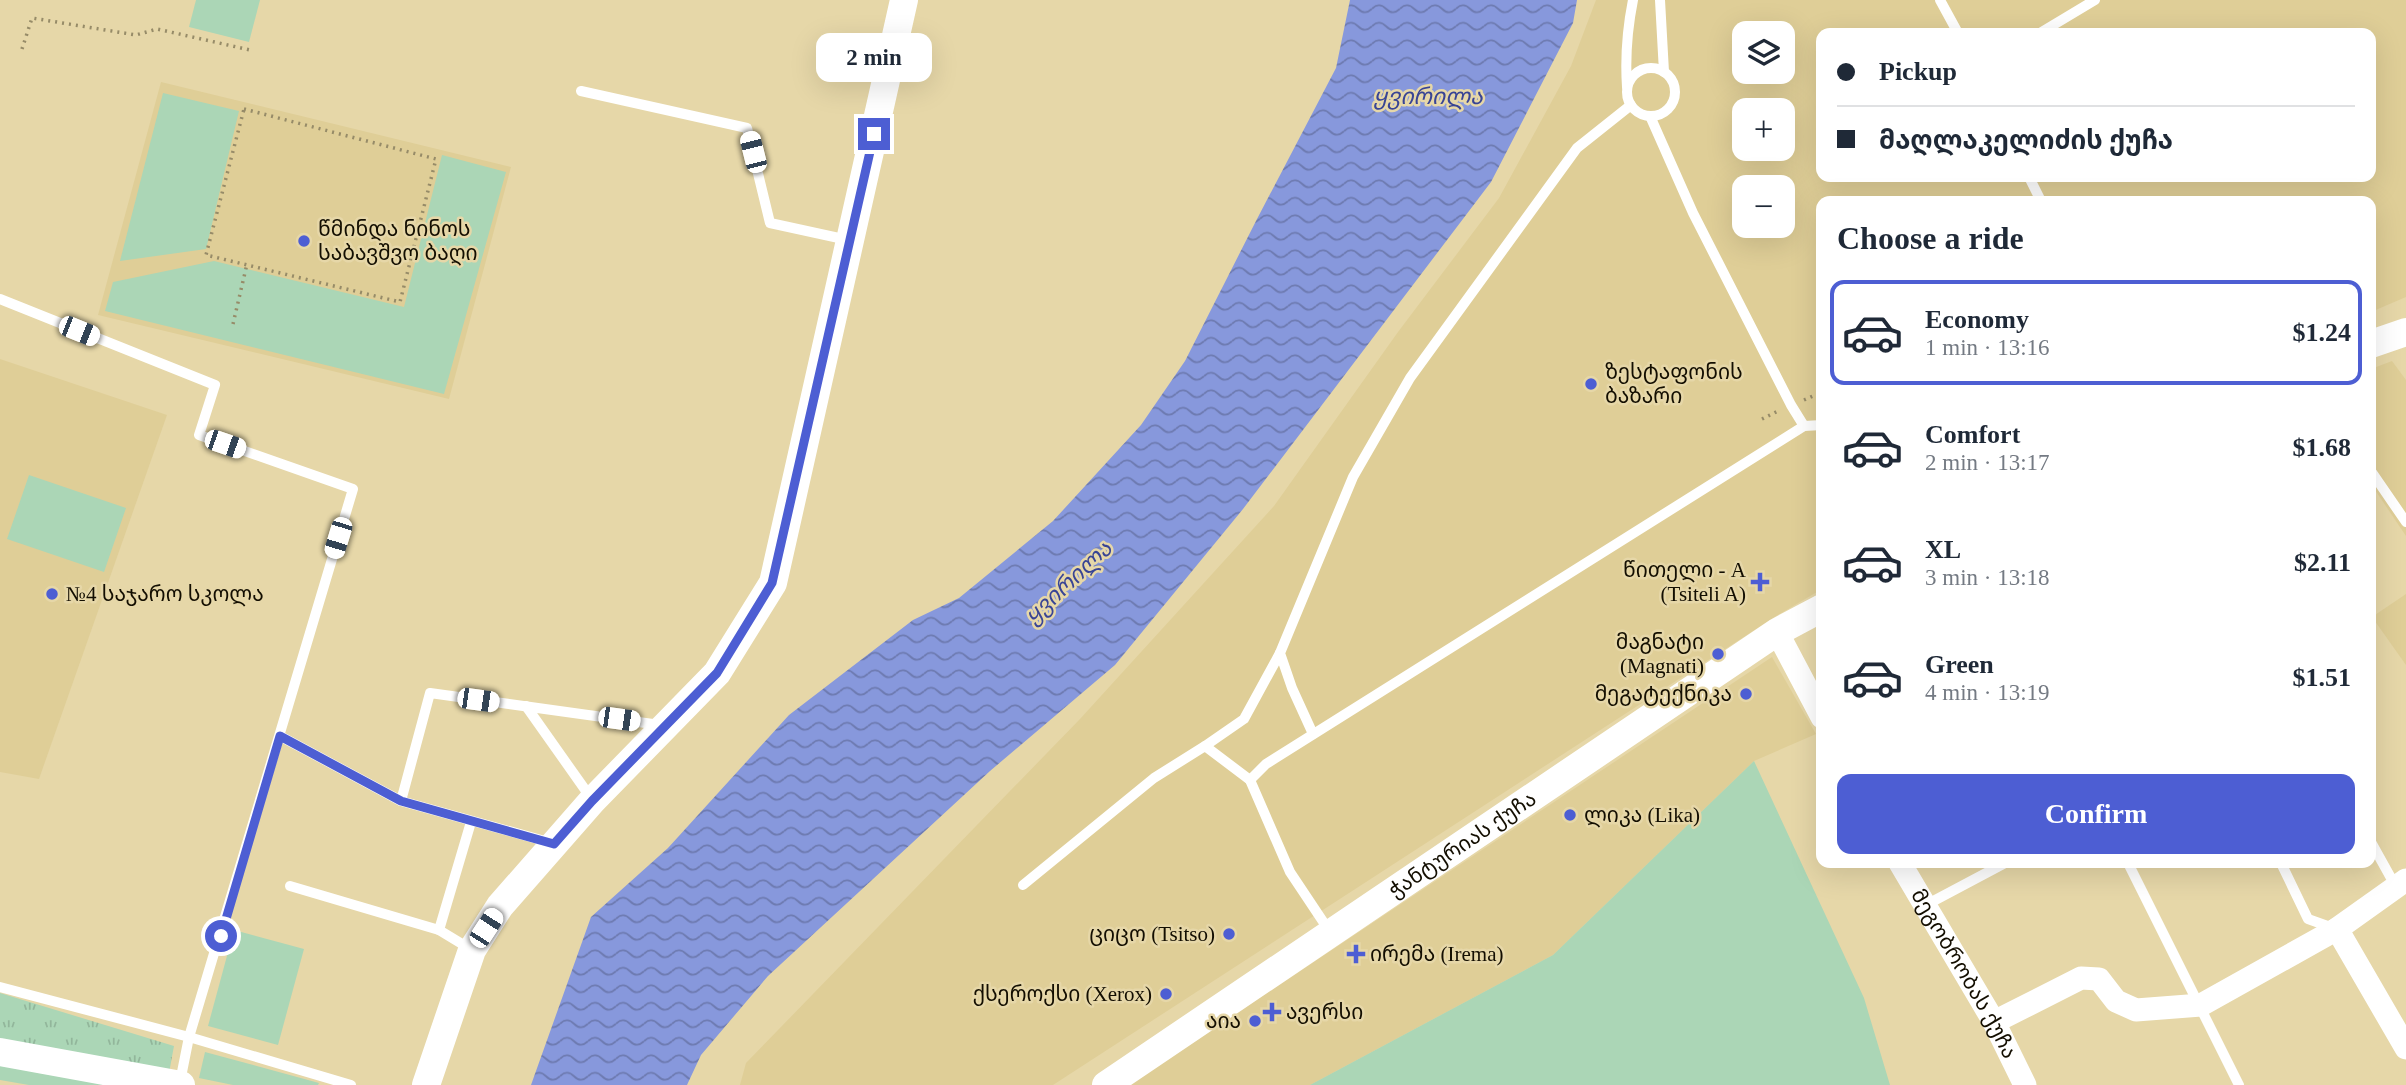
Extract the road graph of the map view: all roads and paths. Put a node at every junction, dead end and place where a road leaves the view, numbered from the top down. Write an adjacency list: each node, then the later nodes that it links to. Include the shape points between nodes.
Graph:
1 (904, 0): 15 (street)
2 (1633, 0): 11 (lane, via 1627,30)
3 (1660, 0): 10 (lane)
4 (1940, 0): 6 (lane)
5 (2095, 0): 7 (lane)
6 (1955, 28)
7 (2048, 28)
8 (22, 50): 9 (path, via 32,18 136,35 157,29)
9 (250, 50)
10 (1664, 72): 11 (lane, via 1638,71); 14 (lane, via 1674,85 1673,101 1665,111)
11 (1627, 89): 13 (lane)
12 (581, 91): 15 (lane, via 747,128 770,223)
13 (1631, 105): 14 (lane); 29 (lane, via 1577,148 1409,378 1353,477)
14 (1650, 116): 24 (lane, via 1693,213)
15 (851, 241): 32 (street, via 772,583 717,673)
16 (247, 264): 16 (path, via 400,302 436,159 244,109 206,255); 18 (path)
17 (0, 299): 34 (lane, via 215,384 199,435 353,489)
18 (233, 324)
19 (2406, 332): 20 (street)
20 (2376, 342)
21 (2376, 344): 22 (street)
22 (2406, 351)
23 (1816, 425): 24 (lane)
24 (1804, 426): 33 (lane)
25 (2376, 478): 26 (lane)
26 (2406, 522)
27 (1816, 611): 28 (street, ჭანტურიას ქუჩა)
28 (1777, 632): 31 (street); 52 (street, ჭანტურიას ქუჩა)
29 (1280, 653): 33 (lane); 35 (lane, via 1244,719)
30 (526, 706): 32 (lane); 37 (lane, via 430,693); 38 (lane)
31 (1816, 707)
32 (666, 726): 38 (street)
33 (1313, 734): 36 (lane)
34 (280, 736): 37 (lane); 57 (lane)
35 (1205, 746): 36 (lane); 47 (lane, via 1154,778)
36 (1250, 780): 52 (lane, via 1290,872)
37 (401, 801): 39 (lane)
38 (592, 801): 40 (street)
39 (471, 822): 40 (lane); 51 (lane)
40 (554, 844): 53 (street, via 499,906)
41 (2376, 849): 46 (lane)
42 (1903, 868): 49 (street, მეგობრობას ქუჩა)
43 (1996, 868): 49 (lane)
44 (2131, 868): 55 (lane)
45 (2283, 868): 50 (lane, via 2308,919)
46 (2401, 883): 50 (street)
47 (1023, 885)
48 (290, 886): 51 (lane)
49 (1924, 906): 56 (street, მეგობრობას ქუჩა)
50 (2337, 929): 55 (street); 58 (street)
51 (439, 930): 53 (lane)
52 (1330, 932): 63 (street, ჭანტურიას ქუჩა)
53 (472, 950): 62 (street)
54 (0, 987): 57 (lane)
55 (2201, 1005): 56 (street, via 2136,1010 2116,1001 2099,979 2081,978); 65 (lane)
56 (1994, 1022): 64 (street, მეგობრობას ქუჩა)
57 (189, 1037): 60 (lane); 61 (lane)
58 (2406, 1048)
59 (0, 1052): 60 (street)
60 (180, 1085)
61 (351, 1085)
62 (426, 1085)
63 (1106, 1085)
64 (2025, 1085)
65 (2239, 1085)

